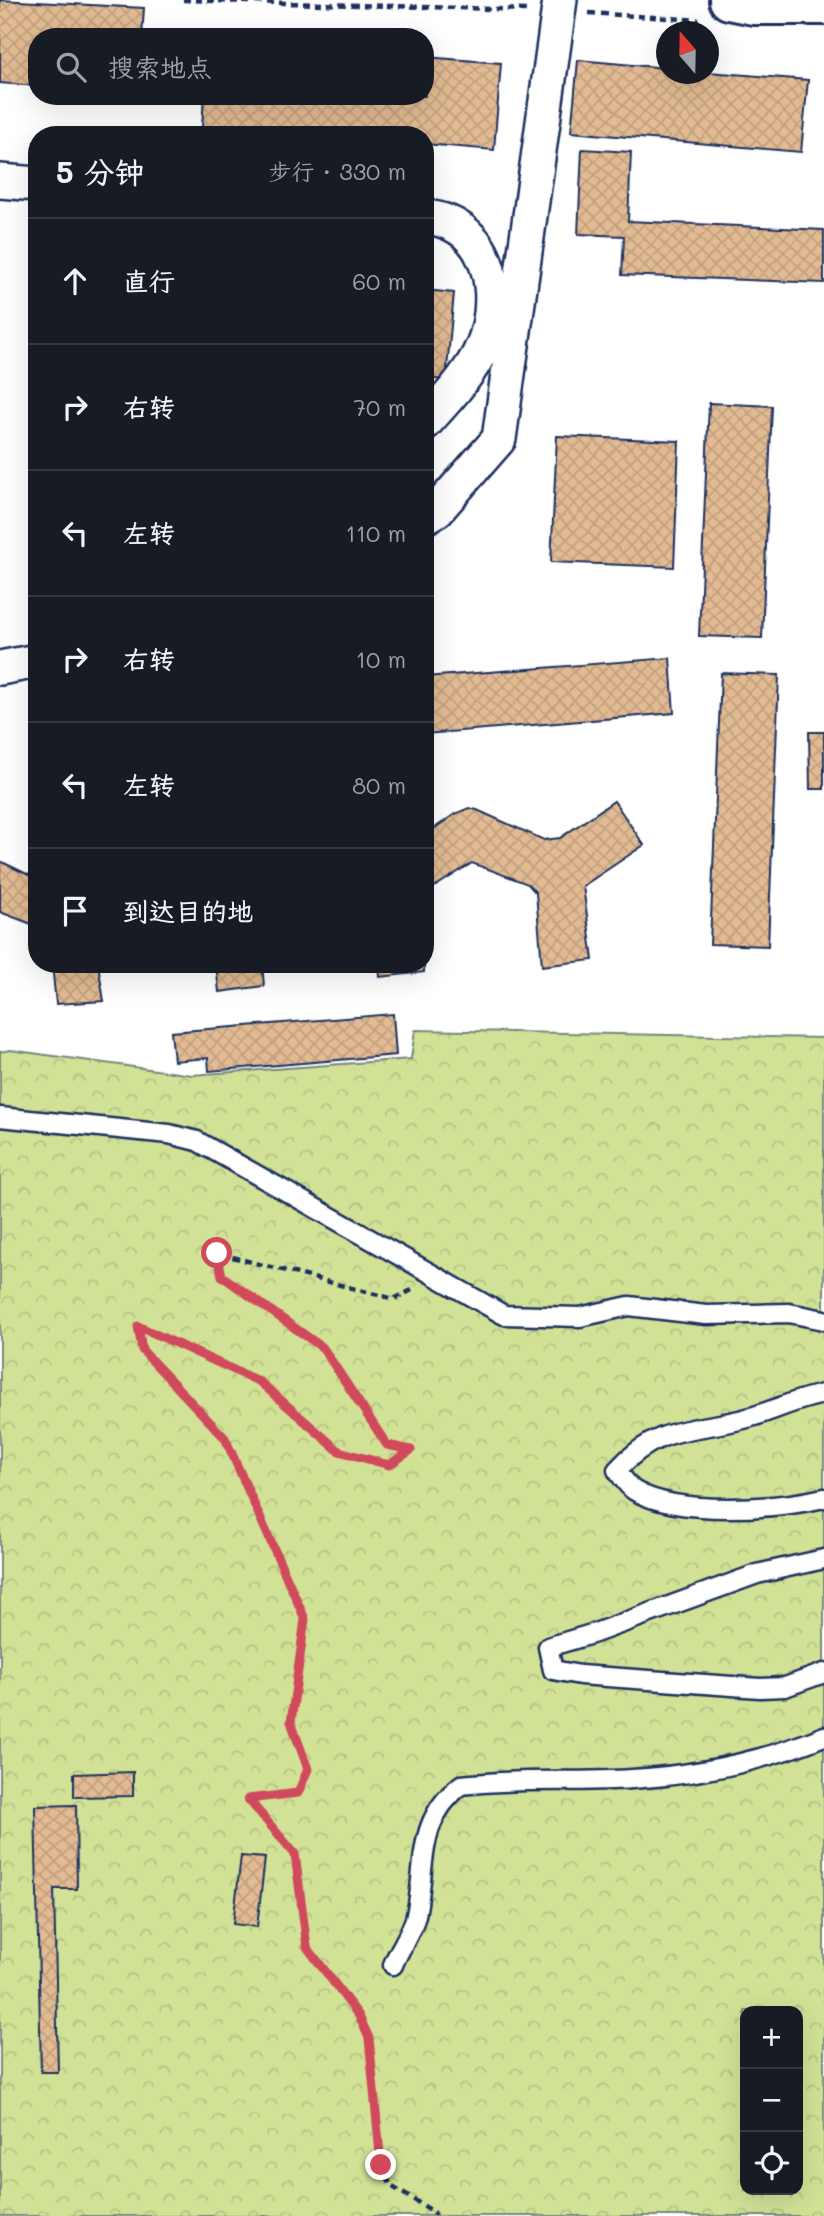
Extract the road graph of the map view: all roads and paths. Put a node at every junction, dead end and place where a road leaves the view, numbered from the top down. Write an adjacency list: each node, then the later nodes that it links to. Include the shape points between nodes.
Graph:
1 (183, 0): 2 (path)
2 (559, 5): 4 (path); 8 (street)
3 (824, 5): 4 (highway)
4 (718, 10)
5 (0, 181): 6 (street)
6 (28, 183)
7 (434, 220): 8 (street, via 456,227 474,241)
8 (504, 306): 9 (street, via 460,385); 10 (street, via 499,439)
9 (434, 414)
10 (434, 512)
11 (28, 663): 12 (street)
12 (0, 668)
13 (0, 1117): 14 (lane, via 169,1134 197,1141)
14 (439, 1278): 15 (lane, via 504,1315 580,1318 629,1306 706,1315 789,1313); 22 (path, via 394,1298 217,1253 222,1276 323,1348 387,1445 411,1450 389,1465 339,1451 260,1382 138,1326 142,1350 225,1438 305,1619 291,1722 308,1769 298,1793 248,1799 295,1854 307,1947 359,2016 369,2038 381,2165 391,2186)
15 (824, 1320)
16 (824, 1394): 17 (lane, via 653,1441 617,1470 632,1490 683,1504 763,1507)
17 (824, 1498)
18 (824, 1559): 19 (lane, via 757,1574 548,1647 553,1670 580,1675 760,1688 785,1687)
19 (824, 1673)
20 (824, 1736): 21 (lane, via 755,1760 687,1773 461,1785 442,1801 431,1823 420,1870 416,1918)
21 (393, 1965)
22 (435, 2216)

